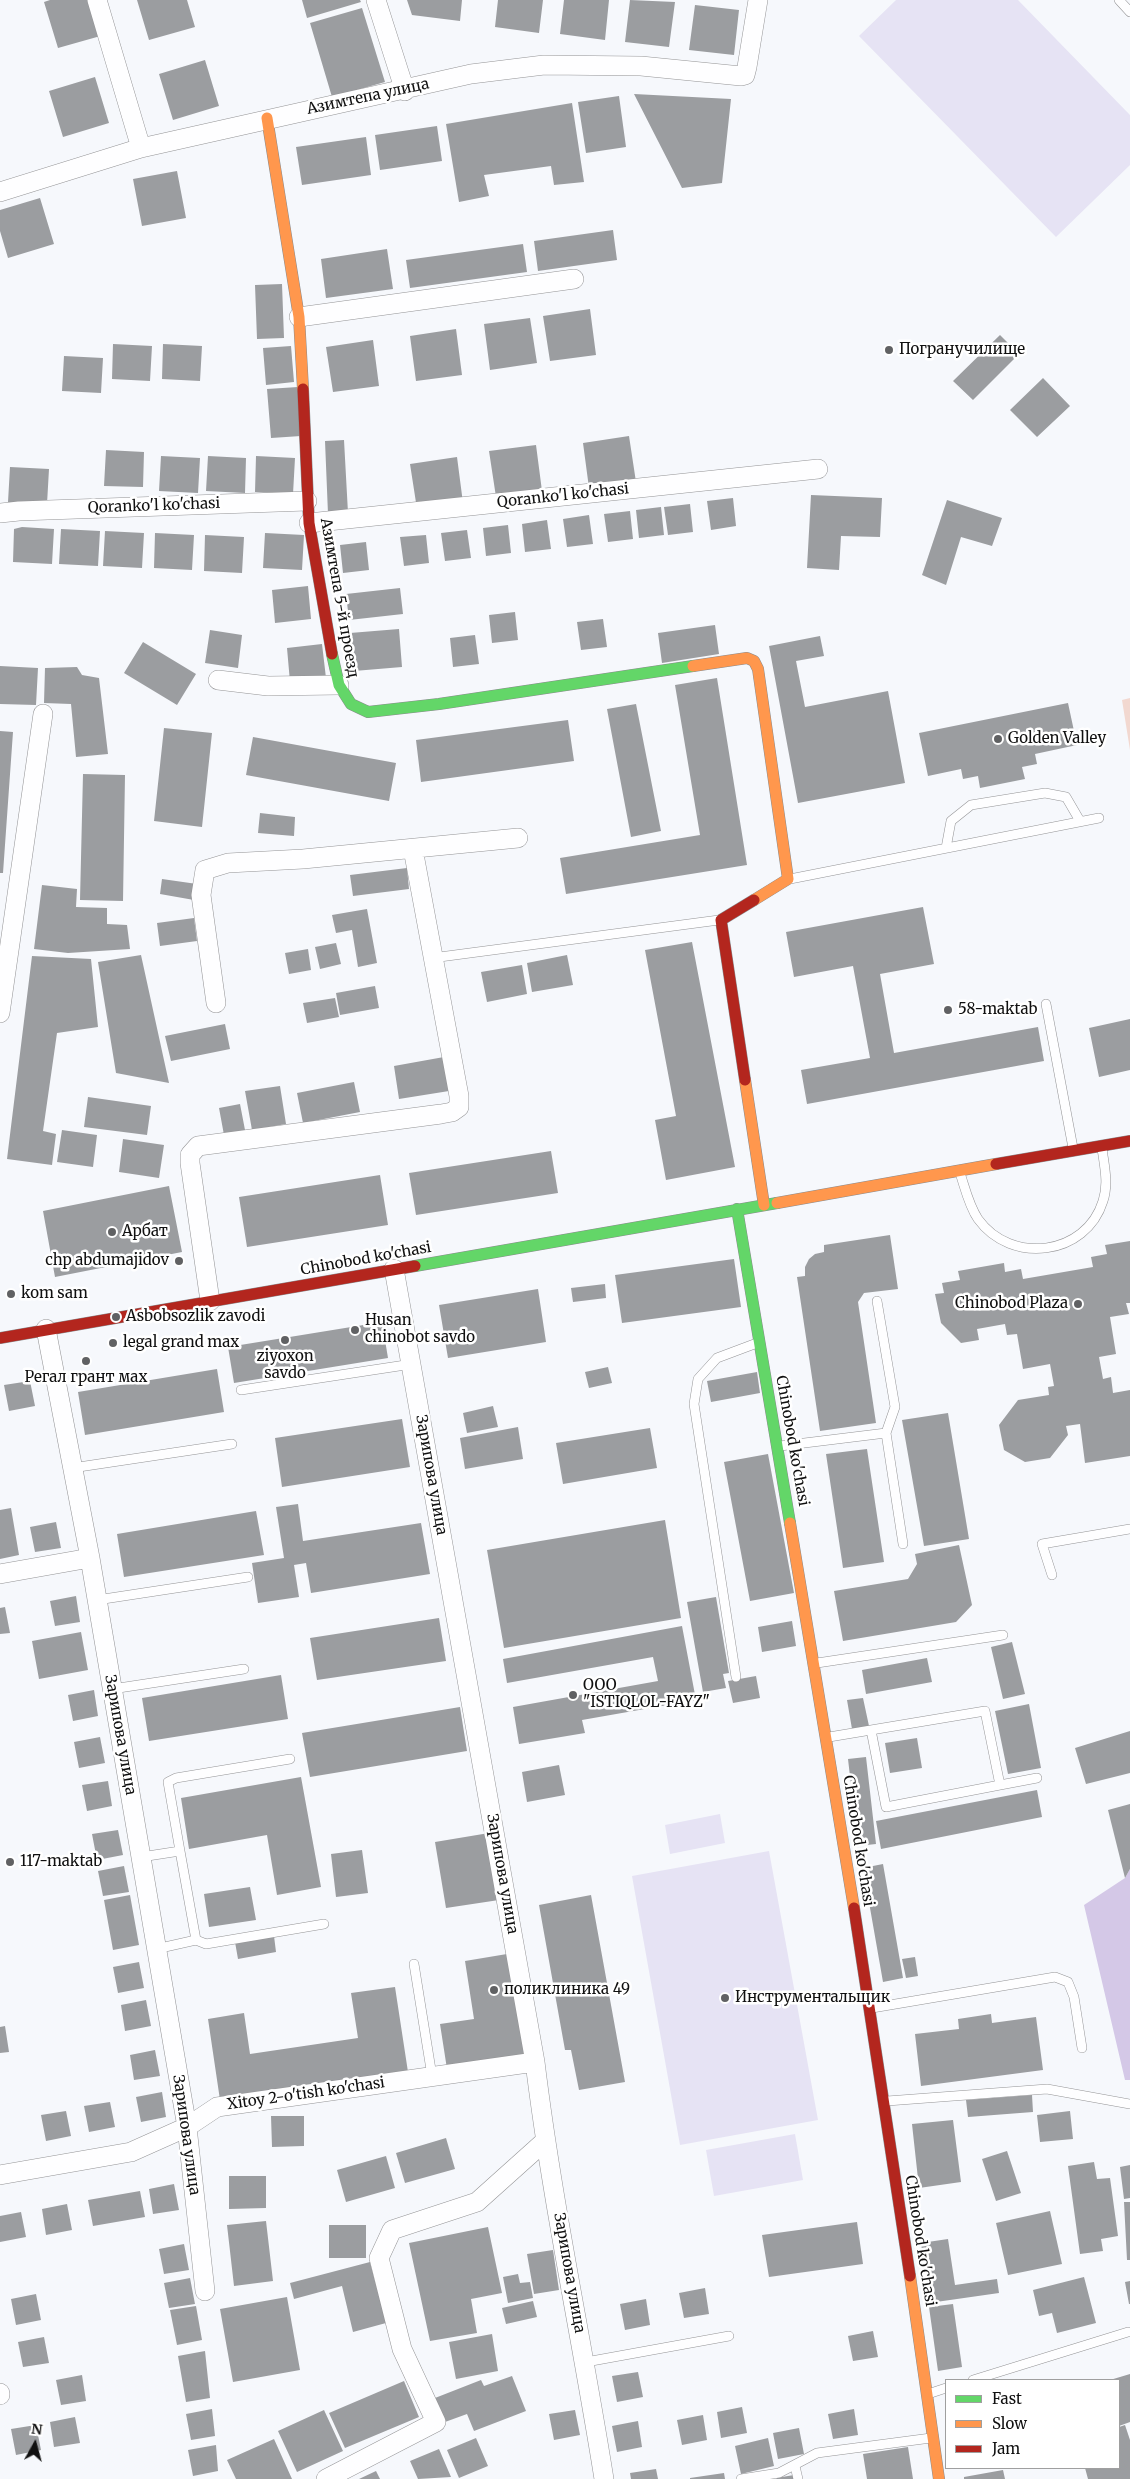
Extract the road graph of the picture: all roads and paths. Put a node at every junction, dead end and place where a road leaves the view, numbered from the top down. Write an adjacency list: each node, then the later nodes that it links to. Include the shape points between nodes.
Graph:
1 (97, 0): 8 (street)
2 (376, 0): 6 (street)
3 (758, 0): 6 (street, Азимтепа улица, via 745,75 641,66 544,65 471,74)
4 (1119, 0): 5 (lane)
5 (1130, 12)
6 (405, 91): 7 (street, Азимтепа улица)
7 (267, 118): 8 (street, Азимтепа улица); 11 (street, Азимтепа 5-й проезд)
8 (141, 148): 9 (street, Азимтепа улица)
9 (0, 192)
10 (574, 279): 11 (street)
11 (299, 317): 13 (street, Азимтепа 5-й проезд)
12 (818, 469): 15 (street, Qoranko'l ko'chasi)
13 (307, 501): 14 (street, Qoranko'l ko'chasi); 15 (street, Азимтепа 5-й проезд)
14 (0, 513)
15 (309, 523): 17 (street, Азимтепа 5-й проезд)
16 (218, 680): 17 (street, via 268,686)
17 (339, 685): 24 (street, Азимтепа 5-й проезд, via 351,704 368,712 748,658 758,669)
18 (43, 714): 29 (street)
19 (1099, 818): 20 (lane)
20 (1080, 822): 22 (lane); 22 (lane, via 1066,798 1045,793 971,805 951,821)
21 (518, 838): 23 (street)
22 (946, 848): 24 (lane)
23 (413, 849): 26 (street); 27 (street, via 228,863 205,870 201,895)
24 (788, 879): 25 (street)
25 (721, 920): 26 (lane); 34 (street)
26 (432, 958): 37 (street, via 459,1107 442,1114 198,1146 190,1155 190,1163)
27 (216, 1003)
28 (1046, 1004): 32 (lane)
29 (0, 1013)
30 (1130, 1141): 31 (street, Chinobod ko'chasi)
31 (1102, 1146): 32 (street, Chinobod ko'chasi); 33 (lane, via 1106,1180 1101,1206 1083,1231 1052,1248 1016,1247 989,1232 974,1211)
32 (1073, 1151): 33 (street, Chinobod ko'chasi)
33 (960, 1171): 34 (street, Chinobod ko'chasi)
34 (764, 1205): 35 (street, Chinobod ko'chasi)
35 (737, 1210): 36 (street, Chinobod ko'chasi); 41 (street, Chinobod ko'chasi)
36 (394, 1269): 37 (street, Chinobod ko'chasi); 42 (street, Зарипова улица)
37 (210, 1301): 39 (street, Chinobod ko'chasi)
38 (877, 1301): 44 (lane, via 895,1407)
39 (46, 1329): 40 (street, Chinobod ko'chasi); 47 (street, Зарипова улица)
40 (0, 1338)
41 (760, 1342): 46 (street, Chinobod ko'chasi); 58 (lane, via 718,1358 698,1379 694,1404)
42 (412, 1364): 43 (lane); 73 (street, Зарипова улица)
43 (240, 1390)
44 (886, 1432): 46 (lane); 49 (lane)
45 (232, 1444): 47 (lane)
46 (777, 1446): 56 (street, Chinobod ko'chasi)
47 (72, 1468): 50 (street, Зарипова улица)
48 (1130, 1529): 52 (lane, via 1042,1544)
49 (903, 1544)
50 (90, 1558): 51 (street); 54 (street, Зарипова улица)
51 (0, 1574)
52 (1052, 1575)
53 (248, 1577): 54 (lane)
54 (97, 1600): 59 (street, Зарипова улица)
55 (1003, 1635): 56 (lane)
56 (814, 1664): 61 (street, Chinobod ko'chasi)
57 (244, 1668): 59 (lane)
58 (736, 1677)
59 (112, 1689): 66 (street, Зарипова улица)
60 (871, 1730): 61 (lane); 64 (lane, via 985,1711); 64 (lane, via 886,1807)
61 (826, 1737): 71 (street, Chinobod ko'chasi)
62 (290, 1759): 65 (lane, via 168,1782)
63 (1037, 1778): 64 (lane)
64 (1000, 1785)
65 (180, 1850): 66 (lane); 68 (lane)
66 (141, 1858): 69 (street, Зарипова улица)
67 (324, 1924): 68 (lane, via 206,1944)
68 (196, 1940): 69 (lane)
69 (156, 1948): 77 (street, Зарипова улица)
70 (414, 1964): 74 (lane)
71 (869, 2008): 72 (lane, via 1055,1977 1068,1982 1074,1998); 75 (street, Chinobod ko'chasi)
72 (1082, 2048)
73 (535, 2062): 74 (street, Xitoy 2-o'tish ko'chasi); 78 (street, Зарипова улица)
74 (432, 2076): 77 (street, Xitoy 2-o'tish ko'chasi, via 217,2107)
75 (884, 2102): 76 (lane, via 1047,2089); 86 (street, Chinobod ko'chasi)
76 (1130, 2104)
77 (187, 2127): 79 (street, Xitoy 2-o'tish ko'chasi, via 131,2152); 80 (street, Зарипова улица)
78 (545, 2141): 83 (street, Зарипова улица); 89 (street, via 477,2202 392,2230 379,2258 402,2349 436,2422)
79 (0, 2175)
80 (205, 2291)
81 (1128, 2332): 84 (lane)
82 (729, 2336): 83 (lane)
83 (586, 2362): 90 (street, Зарипова улица)
84 (976, 2379)
85 (945, 2388): 86 (lane)
86 (928, 2394): 87 (street, Chinobod ko'chasi)
87 (934, 2437): 88 (lane, via 817,2453); 93 (street, Chinobod ko'chasi)
88 (795, 2466): 91 (lane, via 779,2474); 92 (lane)
89 (326, 2479)
90 (604, 2479)
91 (741, 2479)
92 (798, 2479)
93 (939, 2479)

